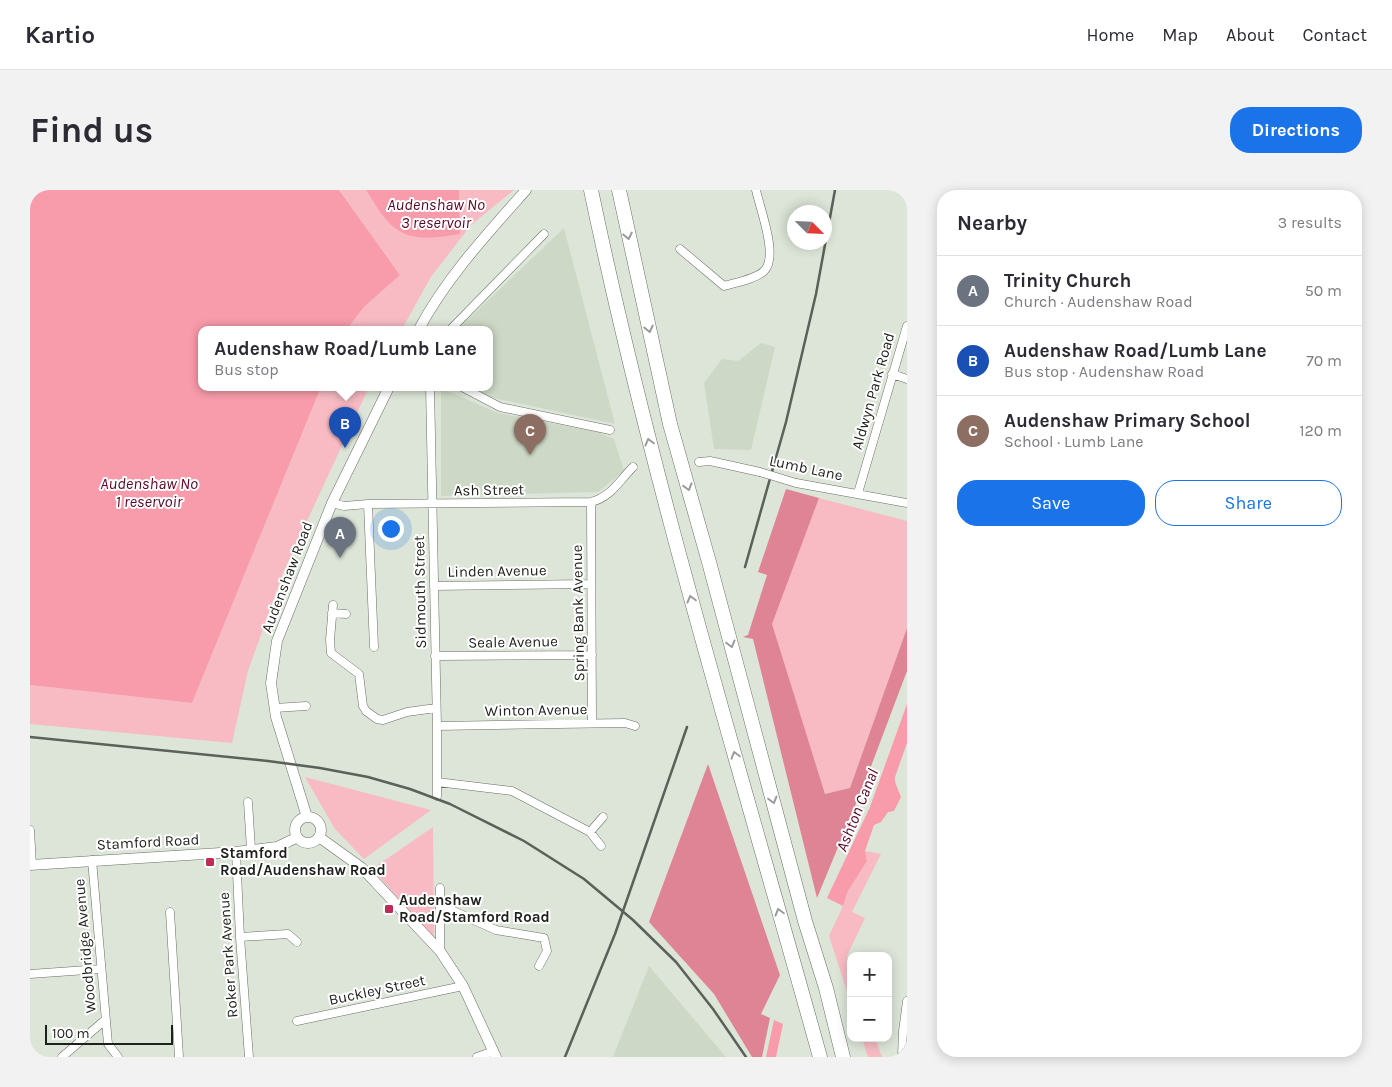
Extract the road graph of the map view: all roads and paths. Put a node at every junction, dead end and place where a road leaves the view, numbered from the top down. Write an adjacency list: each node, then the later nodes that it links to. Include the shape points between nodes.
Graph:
1 (526, 190): 7 (main road, via 451,280)
2 (592, 190): 56 (highway, one-way to 2, via 645,427)
3 (618, 190): 61 (highway, one-way to 61, via 670,424)
4 (756, 190): 6 (street, via 771,249 770,262 763,272 724,286)
5 (544, 234): 8 (street)
6 (680, 249)
7 (421, 326)
8 (454, 326)
9 (907, 326): 10 (street, Aldwyn Park Road)
10 (892, 374): 11 (street); 18 (street, Aldwyn Park Road)
11 (907, 378)
12 (387, 391): 20 (main road, Audenshaw Road)
13 (430, 391): 23 (street, Sidmouth Street)
14 (470, 391): 15 (street, via 500,407)
15 (610, 430)
16 (699, 462): 18 (street, Lumb Lane, bridge, via 710,461)
17 (633, 467): 19 (street, Ash Street, via 612,491)
18 (858, 493): 21 (street, Lumb Lane)
19 (591, 502): 23 (street, Ash Street); 24 (street, Spring Bank Avenue)
20 (332, 503): 22 (street, Ash Street, via 344,506); 31 (main road, Audenshaw Road, via 277,641 271,683)
21 (907, 503)
22 (368, 504): 23 (street, Ash Street); 27 (street)
23 (432, 504): 25 (street, Sidmouth Street)
24 (591, 584): 25 (street, Linden Avenue); 28 (street, Spring Bank Avenue)
25 (434, 586): 29 (street, Sidmouth Street)
26 (346, 614): 32 (street, via 333,609 331,653 359,674 366,711 384,720 407,712)
27 (374, 647)
28 (592, 655): 29 (street, Seale Avenue); 33 (street, Spring Bank Avenue)
29 (435, 656): 32 (street, Sidmouth Street)
30 (306, 706): 31 (street)
31 (274, 708): 39 (main road, Audenshaw Road)
32 (436, 708): 34 (street, Sidmouth Street)
33 (592, 723): 34 (street, Winton Avenue); 35 (street, Winton Avenue)
34 (437, 726): 36 (street, Sidmouth Street)
35 (635, 726)
36 (437, 782): 37 (street, Sidmouth Street); 42 (street, via 512,791)
37 (436, 796)
38 (248, 802): 46 (street)
39 (307, 817): 43 (main road, Audenshaw Road, via 319,824); 44 (main road, via 296,824)
40 (603, 817): 42 (street)
41 (30, 830): 49 (street)
42 (590, 832): 45 (street)
43 (319, 837): 44 (main road, via 308,844); 55 (main road, Audenshaw Road, via 362,868)
44 (296, 838): 46 (main road, Stamford Road, via 277,846)
45 (601, 846)
46 (251, 849): 47 (main road, Stamford Road)
47 (236, 852): 48 (main road, Stamford Road); 53 (street, Roker Park Avenue)
48 (92, 860): 49 (main road, Stamford Road); 58 (street, Woodbridge Avenue)
49 (31, 865)
50 (440, 888): 51 (street)
51 (440, 905): 55 (street); 57 (street, via 496,930 544,938 547,951)
52 (170, 912): 68 (street)
53 (240, 937): 54 (street, via 288,934); 69 (street, Roker Park Avenue)
54 (297, 942)
55 (440, 951): 60 (main road, Audenshaw Road)
56 (792, 959): 71 (highway); 72 (highway)
57 (538, 966)
58 (101, 969): 59 (street); 63 (street, Woodbridge Avenue)
59 (30, 974)
60 (463, 986): 64 (street, Buckley Street); 65 (main road, Audenshaw Road)
61 (826, 988): 73 (highway); 74 (highway)
62 (907, 1001): 75 (street)
63 (105, 1020): 66 (street); 67 (street, Woodbridge Avenue, via 108,1044)
64 (297, 1021)
65 (495, 1054): 70 (street)
66 (62, 1057)
67 (118, 1057)
68 (179, 1057)
69 (249, 1057)
70 (477, 1057)
71 (810, 1057)
72 (820, 1057)
73 (843, 1057)
74 (852, 1057)
75 (902, 1057)

